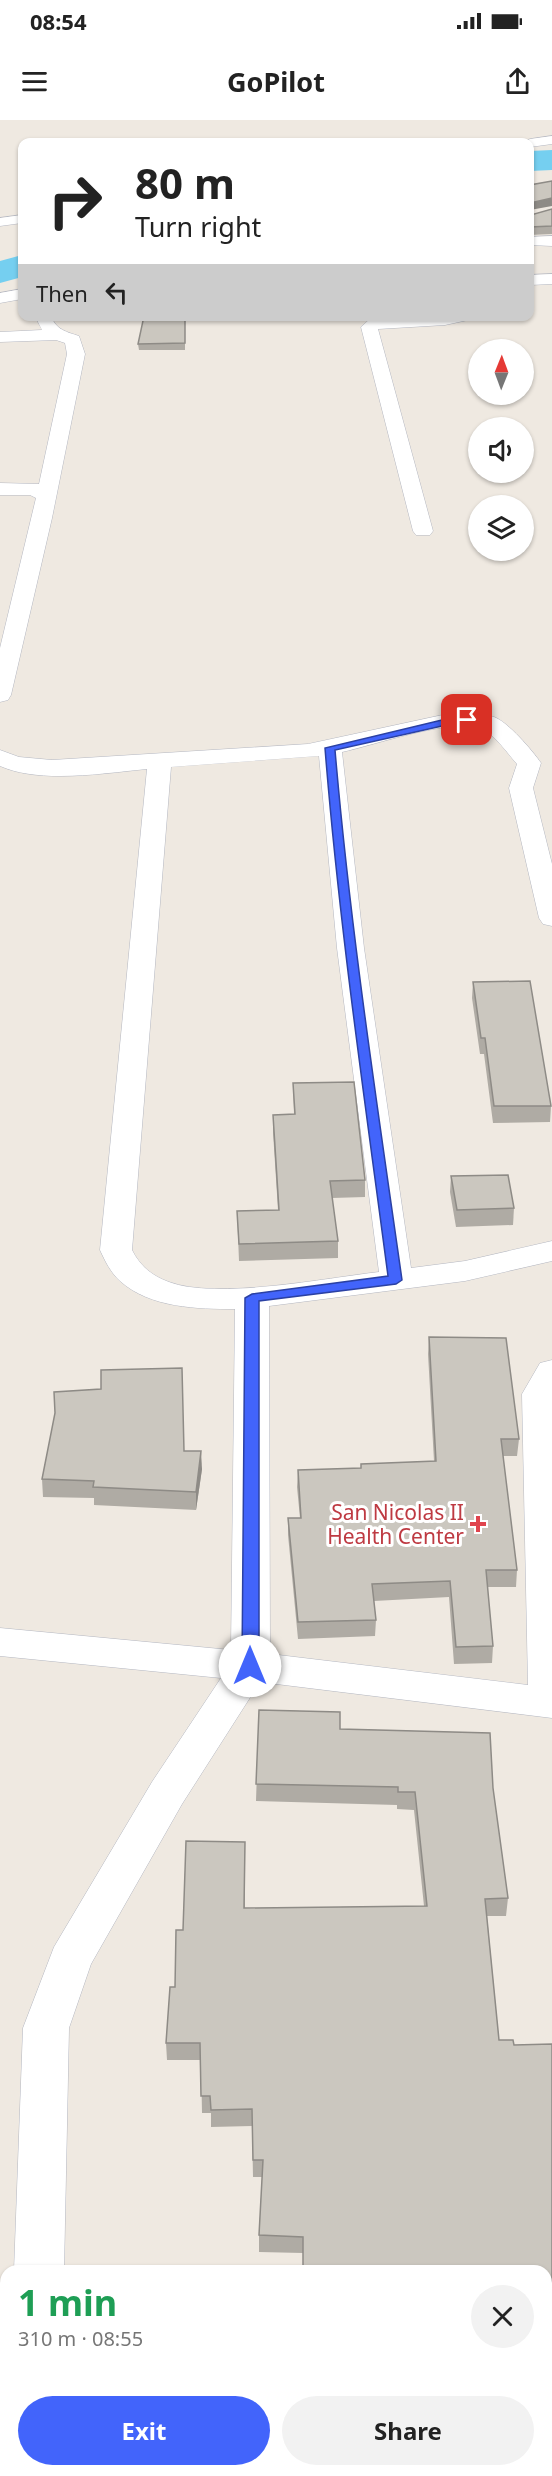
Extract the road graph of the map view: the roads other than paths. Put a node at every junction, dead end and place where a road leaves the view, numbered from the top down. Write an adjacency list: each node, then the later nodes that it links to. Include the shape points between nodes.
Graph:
1 (552, 140): 2 (street)
2 (534, 142)
3 (18, 220): 4 (street)
4 (0, 222)
5 (534, 241): 6 (street)
6 (552, 241)
7 (552, 279): 8 (street)
8 (534, 280)
9 (18, 296): 10 (street)
10 (0, 298)
11 (45, 321): 13 (street)
12 (411, 321): 17 (street, via 377,322 369,327)
13 (56, 335): 14 (street); 16 (street, via 73,340 76,354)
14 (0, 337)
15 (0, 489): 16 (street, via 34,489)
16 (46, 496): 18 (street)
17 (423, 531)
18 (0, 695)
19 (330, 748): 21 (street); 22 (street, via 442,723 477,721 498,728 530,763 521,788); 24 (street, via 362,1035)
20 (0, 757): 21 (street, via 19,766 46,768)
21 (160, 761): 25 (street, via 116,1250 130,1273 150,1286 176,1295)
22 (552, 918)
23 (552, 1251): 24 (street, via 465,1271)
24 (396, 1280): 25 (street)
25 (252, 1298): 28 (street)
26 (552, 1371): 29 (street, via 539,1394)
27 (0, 1642): 28 (street)
28 (250, 1666): 29 (street); 30 (street, via 167,1792 70,1960 46,2028)
29 (550, 1703)
30 (39, 2265)

